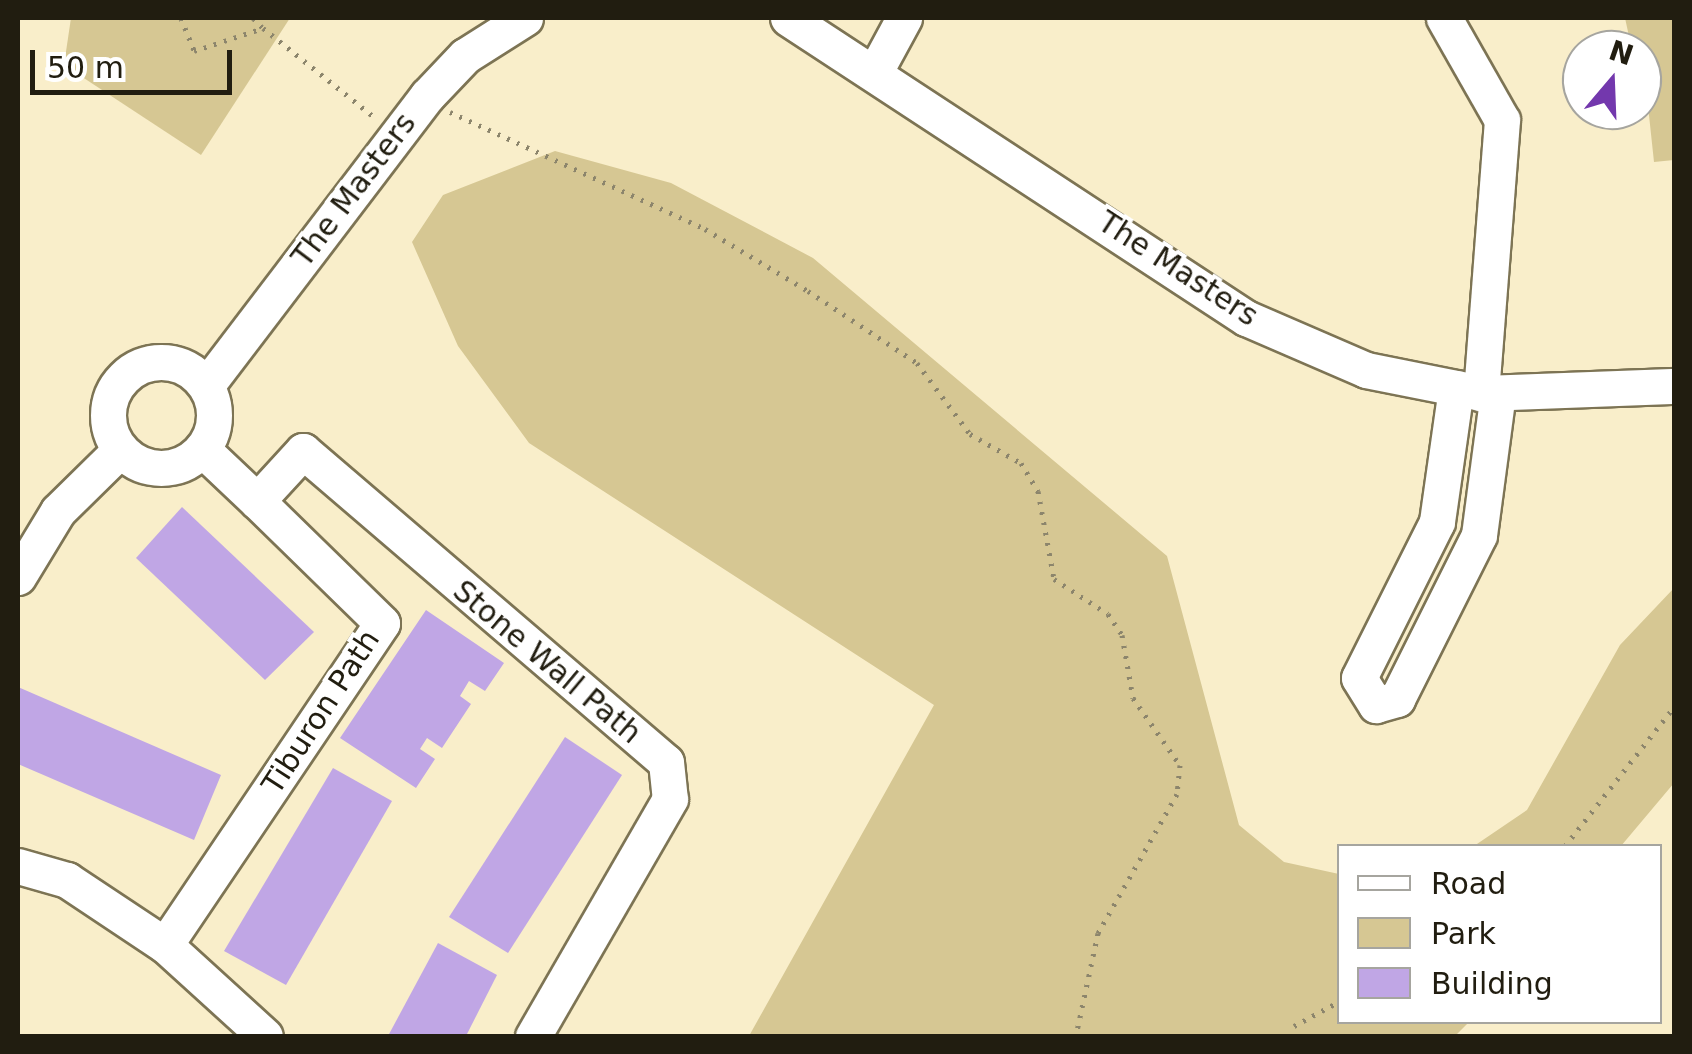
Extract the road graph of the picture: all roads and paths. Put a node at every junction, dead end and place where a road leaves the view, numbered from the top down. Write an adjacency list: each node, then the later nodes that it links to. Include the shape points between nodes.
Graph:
1 (181, 18): 7 (path, via 194,51 212,52)
2 (253, 18): 7 (path)
3 (525, 18): 9 (street, The Masters, via 465,56)
4 (788, 18): 8 (street, The Masters)
5 (904, 18): 8 (street)
6 (1444, 18): 13 (street, via 1502,120)
7 (263, 28): 10 (path)
8 (877, 68): 13 (street, The Masters, via 1246,318 1366,370)
9 (428, 96): 10 (street, The Masters); 26 (path, via 472,128 705,228 808,291 917,363 970,434 1021,463 1038,491 1054,579 1108,614 1122,635 1133,698 1180,766 1177,794 1098,933)
10 (396, 134): 11 (street, The Masters)
11 (206, 386): 14 (street, via 213,426); 15 (street, via 171,362 136,367 107,411)
12 (1674, 386): 13 (street, The Masters)
13 (1478, 392): 13 (street, via 1479,535 1397,699 1376,706 1358,678 1437,522)
14 (202, 449): 15 (street, via 170,467); 16 (street)
15 (120, 450): 17 (street, via 58,512)
16 (257, 501): 21 (street, Tiburon Path, via 382,623); 25 (street, Stone Wall Path, via 302,452 666,762 670,800)
17 (18, 578)
18 (1674, 708): 19 (path)
19 (1567, 844)
20 (18, 866): 21 (street, via 67,880)
21 (165, 945): 24 (street)
22 (1337, 1003): 23 (path)
23 (1294, 1026)
24 (266, 1036)
25 (533, 1036)
26 (1076, 1036)

